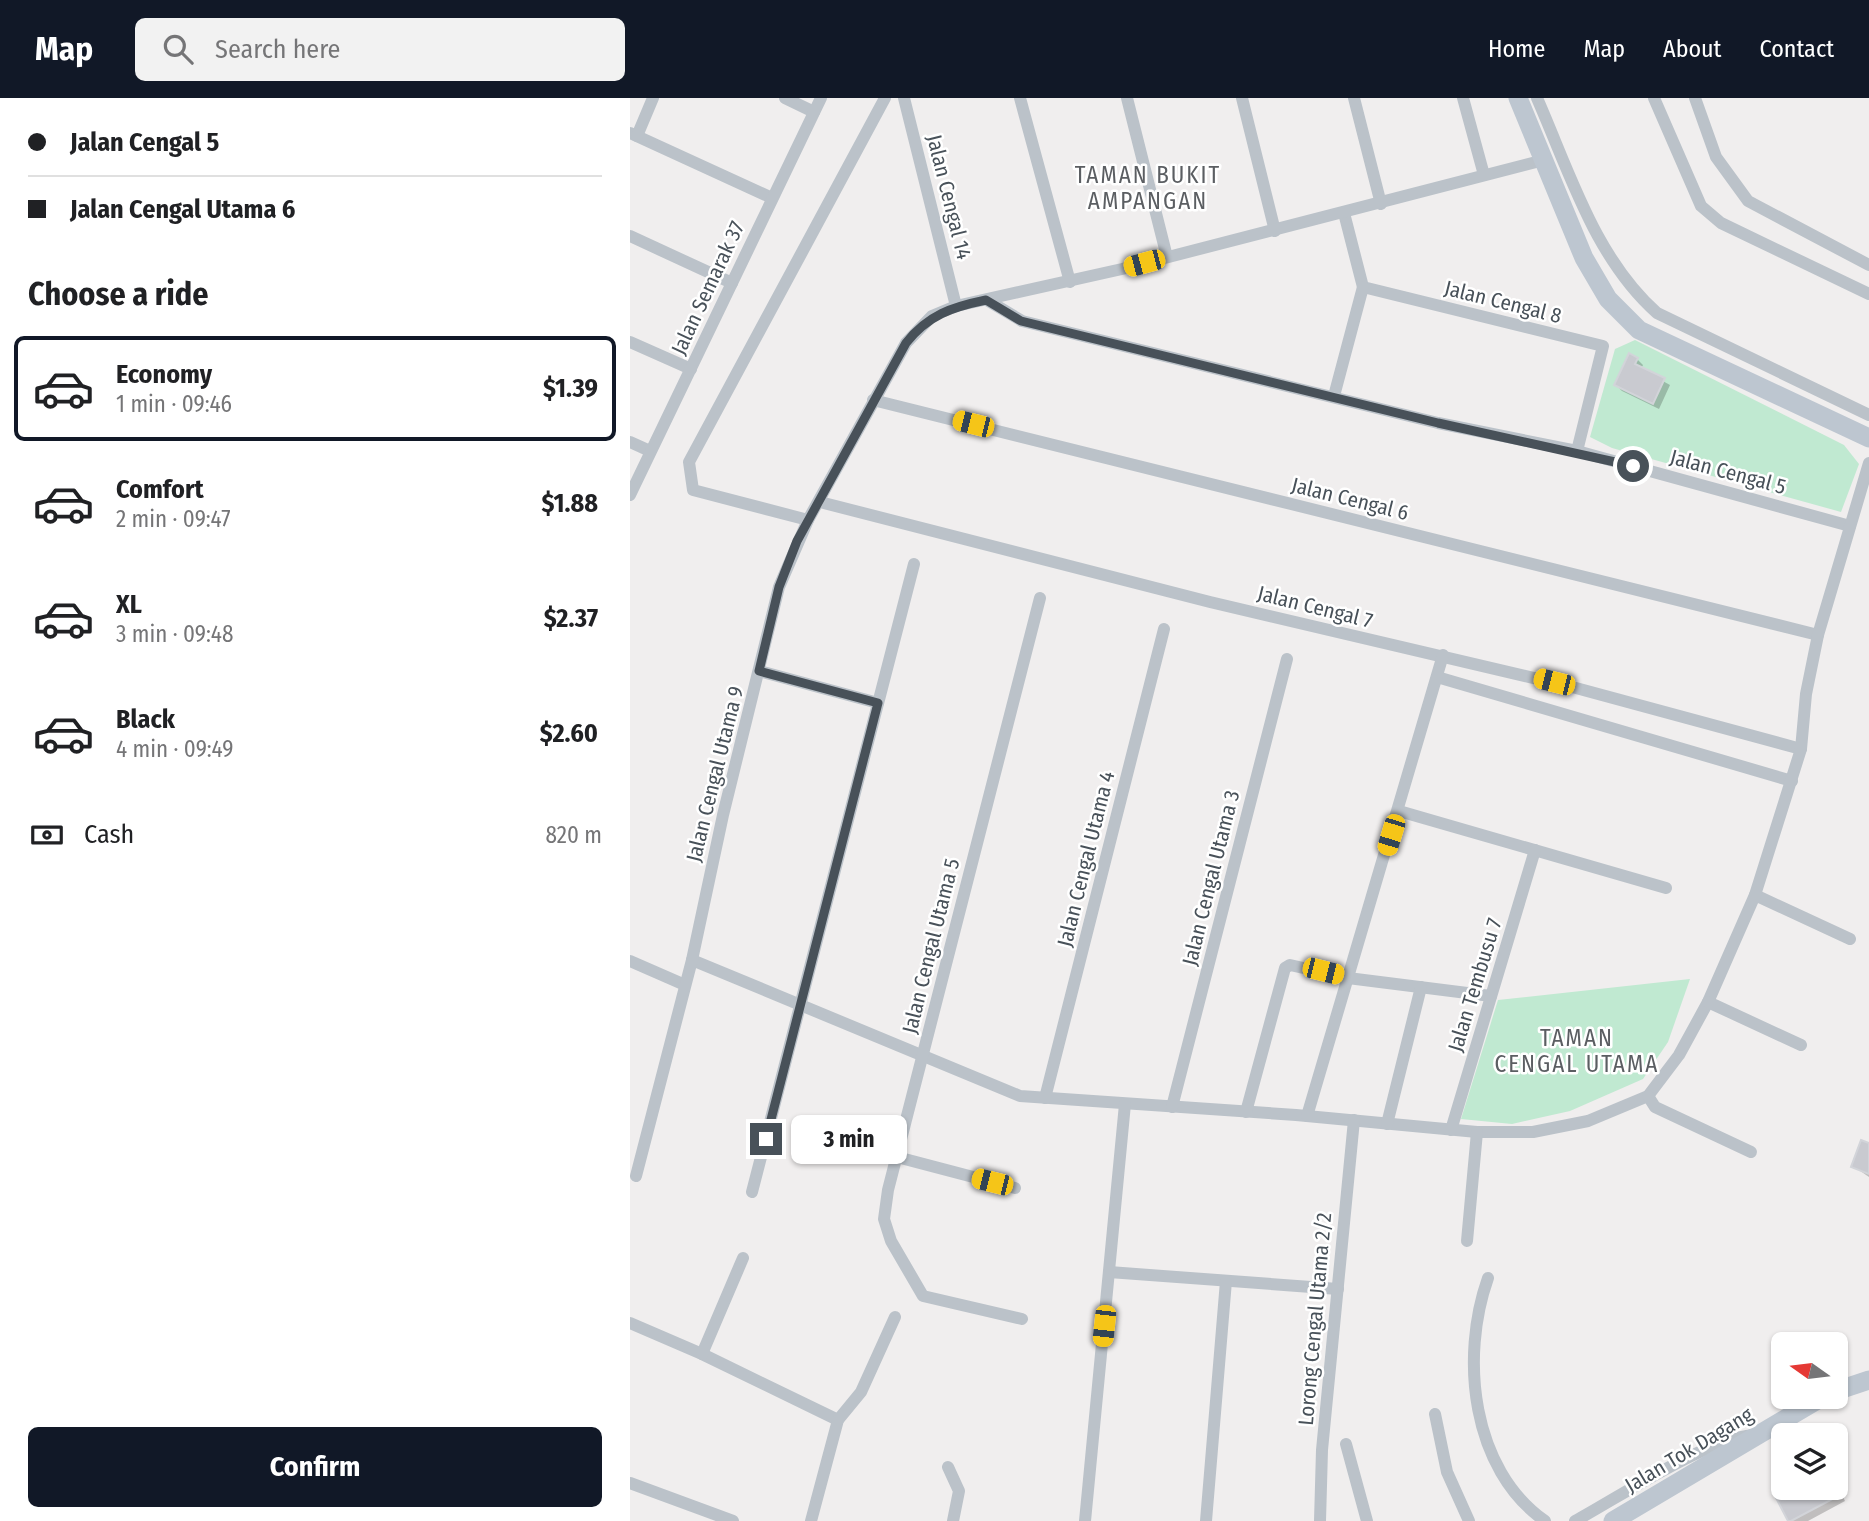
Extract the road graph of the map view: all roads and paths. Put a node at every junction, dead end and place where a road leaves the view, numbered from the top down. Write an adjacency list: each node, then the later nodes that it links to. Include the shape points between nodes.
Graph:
1 (653, 98): 16 (street)
2 (785, 98): 15 (street)
3 (821, 98): 15 (street, Jalan Semarak 37)
4 (885, 98): 44 (street, via 689,462 693,490)
5 (904, 98): 31 (street, Jalan Cengal 14)
6 (1020, 98): 26 (street)
7 (1128, 98): 24 (street)
8 (1242, 98): 22 (street)
9 (1354, 98): 20 (street)
10 (1463, 98): 18 (street)
11 (1518, 98): 17 (street)
12 (1537, 98): 36 (street, via 1597,236 1635,294 1657,313)
13 (1654, 98): 29 (street, via 1701,206 1721,223)
14 (1695, 98): 25 (street, via 1716,157 1748,201)
15 (814, 112): 19 (street, Jalan Semarak 37)
16 (633, 134): 19 (street)
17 (1544, 160): 18 (street, Jalan Cengal Utama 9); 37 (street, via 1584,258 1608,299 1639,330)
18 (1484, 175): 20 (street, Jalan Cengal Utama 9)
19 (772, 198): 27 (street, Jalan Semarak 37)
20 (1381, 204): 21 (street, Jalan Cengal Utama 9)
21 (1343, 213): 22 (street, Jalan Cengal Utama 9); 28 (street)
22 (1275, 230): 24 (street, Jalan Cengal Utama 9)
23 (630, 236): 27 (street)
24 (1167, 257): 26 (street, Jalan Cengal Utama 9)
25 (1869, 265)
26 (1070, 282): 30 (street, Jalan Cengal Utama 9)
27 (733, 283): 33 (street, Jalan Semarak 37)
28 (1363, 288): 34 (street); 40 (street, Jalan Cengal 8, via 1603,346)
29 (1869, 294)
30 (986, 300): 31 (street, Jalan Cengal Utama 9); 34 (street, Jalan Cengal 5, via 1021,321)
31 (956, 306): 35 (street, Jalan Cengal Utama 9, via 918,328)
32 (630, 341): 33 (street)
33 (691, 369): 39 (street, Jalan Semarak 37)
34 (1334, 396): 40 (street, Jalan Cengal 5)
35 (873, 400): 43 (street, Jalan Cengal Utama 9); 49 (street, Jalan Cengal 6)
36 (1869, 415)
37 (1869, 438)
38 (630, 442): 39 (street)
39 (650, 451): 42 (street, Jalan Semarak 37)
40 (1577, 452): 45 (street, Jalan Cengal 5)
41 (1869, 463): 45 (street)
42 (630, 495)
43 (820, 502): 44 (street, Jalan Cengal Utama 9); 50 (street, Jalan Cengal 7, via 1223,605)
44 (808, 520): 52 (street, Jalan Cengal Utama 9, via 779,587)
45 (1850, 526): 49 (street)
46 (915, 564): 54 (street)
47 (1040, 598): 71 (street, Jalan Cengal Utama 5)
48 (1164, 629): 73 (street, Jalan Cengal Utama 4)
49 (1818, 635): 55 (street)
50 (1443, 654): 53 (street); 55 (street, Jalan Cengal 7)
51 (1287, 659): 75 (street, Jalan Cengal Utama 3)
52 (759, 671): 54 (street); 62 (street, Jalan Cengal Utama 9)
53 (1437, 677): 56 (street); 57 (street)
54 (878, 703): 69 (street)
55 (1801, 749): 56 (street)
56 (1792, 781): 60 (street)
57 (1399, 811): 58 (street); 64 (street)
58 (1535, 850): 59 (street); 67 (street, Jalan Tembusu 7)
59 (1666, 888)
60 (1755, 895): 61 (street); 68 (street)
61 (1850, 939)
62 (692, 960): 65 (street, Jalan Cengal Utama 9); 69 (street)
63 (630, 961): 65 (street)
64 (1348, 978): 66 (street); 76 (street, via 1298,965 1285,968); 77 (street)
65 (685, 985): 84 (street, Jalan Cengal Utama 9)
66 (1421, 987): 67 (street); 79 (street)
67 (1491, 996): 80 (street, Jalan Tembusu 7)
68 (1708, 1002): 70 (street); 72 (street, via 1679,1055)
69 (801, 1005): 71 (street); 86 (street)
70 (1801, 1045)
71 (923, 1057): 73 (street, via 1020,1096); 83 (street, Jalan Cengal Utama 5)
72 (1648, 1096): 81 (street, via 1588,1121 1533,1132); 82 (street, via 1655,1107)
73 (1045, 1098): 74 (street)
74 (1125, 1104): 75 (street); 89 (street)
75 (1172, 1107): 76 (street)
76 (1246, 1112): 77 (street)
77 (1307, 1116): 78 (street)
78 (1354, 1120): 79 (street); 92 (street, Lorong Cengal Utama 2/2)
79 (1387, 1124): 80 (street)
80 (1451, 1130): 81 (street)
81 (1477, 1132): 87 (street)
82 (1751, 1152)
83 (897, 1157): 85 (street); 94 (street, Jalan Cengal Utama 5, via 884,1219 891,1241 923,1296)
84 (636, 1176)
85 (1015, 1188)
86 (752, 1192)
87 (1467, 1241)
88 (743, 1258): 96 (street)
89 (1109, 1272): 91 (street); 108 (street)
90 (1488, 1278): 113 (street, via 1473,1339 1482,1426 1488,1451 1511,1485)
91 (1226, 1281): 92 (street); 109 (street)
92 (1338, 1289): 110 (street, Lorong Cengal Utama 2/2)
93 (895, 1317): 99 (street, via 862,1392)
94 (1022, 1319)
95 (630, 1323): 96 (street)
96 (702, 1354): 99 (street)
97 (1802, 1409): 100 (street, Jalan Tok Dagang)
98 (1435, 1414): 112 (street, via 1447,1472)
99 (838, 1420): 106 (street)
100 (1760, 1434): 104 (street, Jalan Tok Dagang); 114 (street, via 1737,1436 1710,1447)
101 (1346, 1444): 111 (street)
102 (948, 1467): 107 (street, via 959,1491)
103 (630, 1483): 105 (street)
104 (1623, 1518)
105 (733, 1521)
106 (811, 1521)
107 (953, 1521)
108 (1085, 1521)
109 (1206, 1521)
110 (1320, 1521)
111 (1367, 1521)
112 (1469, 1521)
113 (1545, 1521)
114 (1575, 1521)

